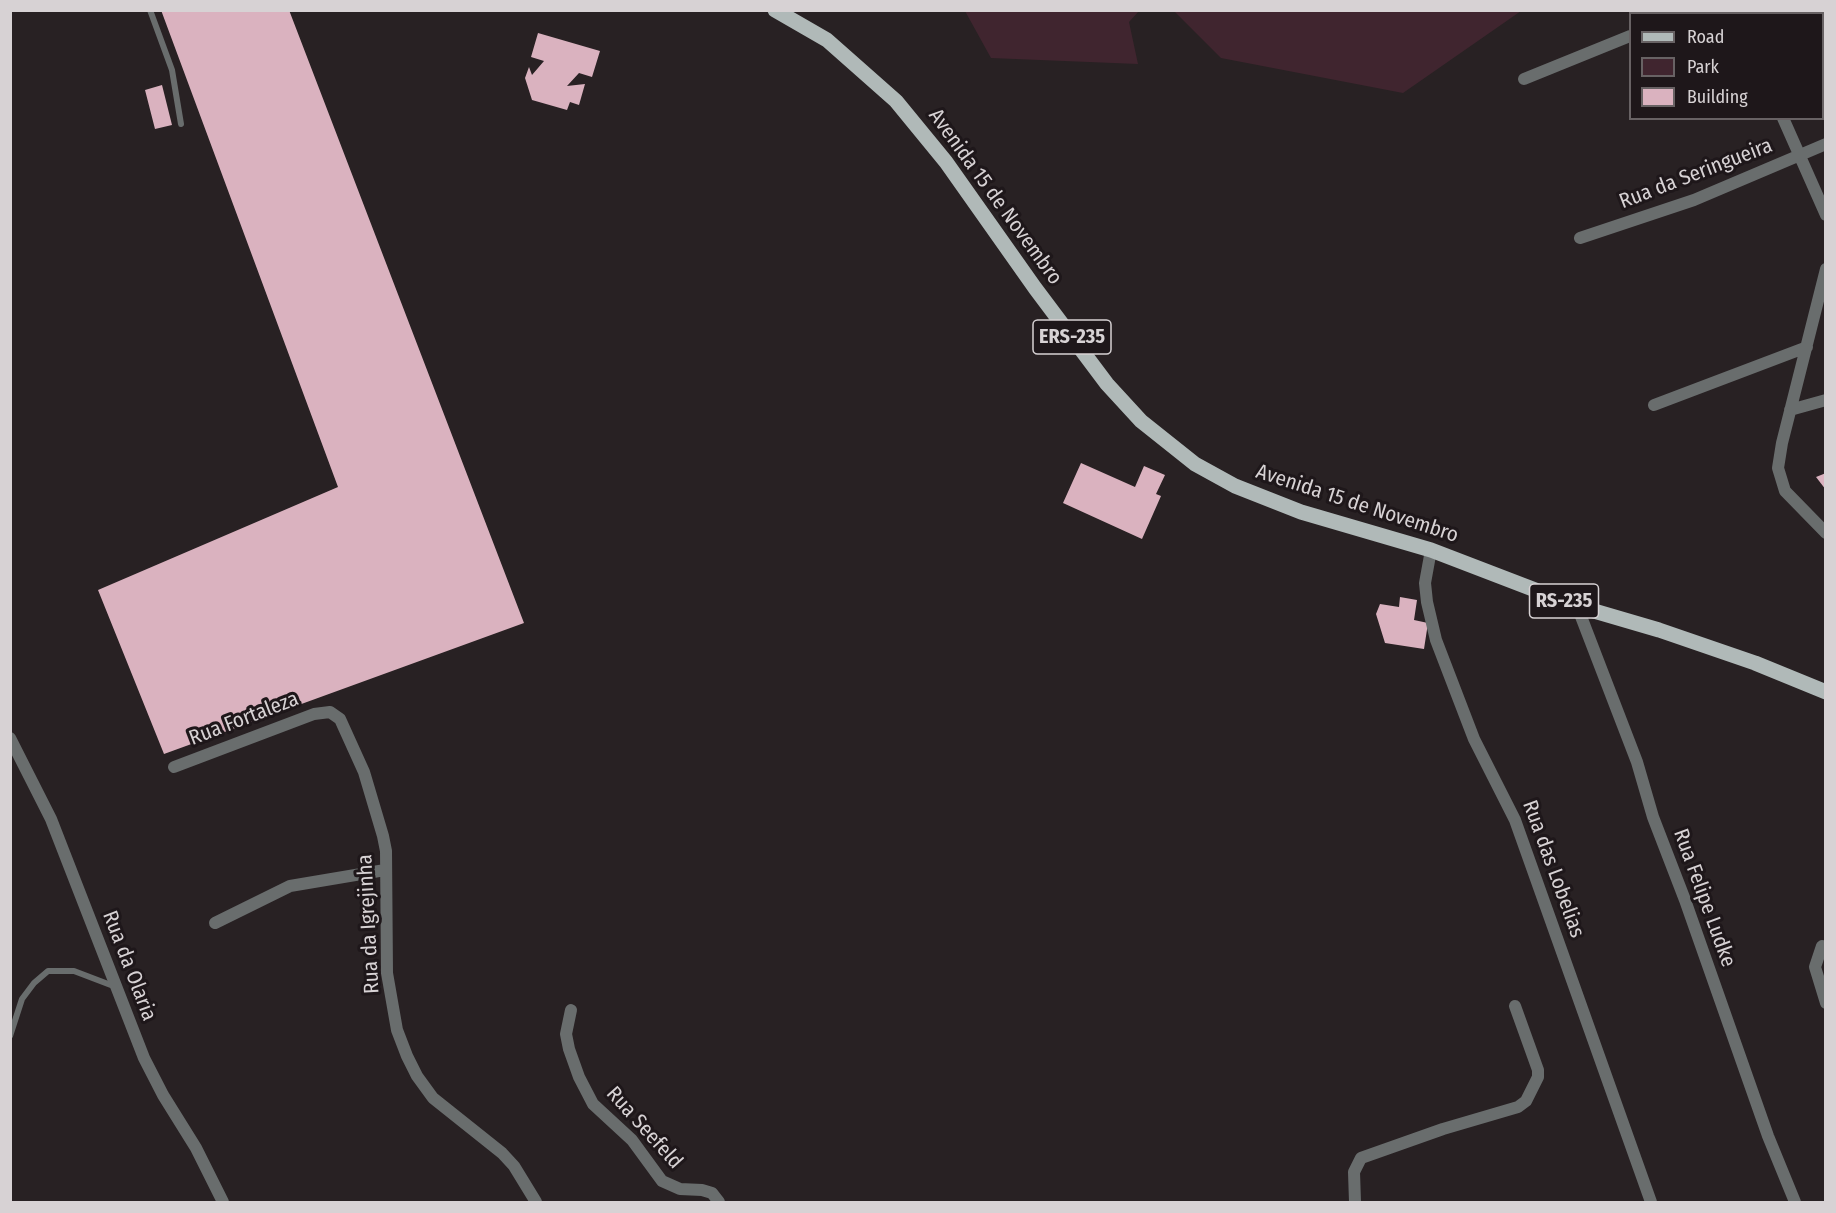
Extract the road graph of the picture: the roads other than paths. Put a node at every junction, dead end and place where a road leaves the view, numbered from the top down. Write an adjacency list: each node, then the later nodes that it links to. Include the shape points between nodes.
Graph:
1 (150, 10): 6 (lane, via 172,70)
2 (775, 10): 16 (main road, Avenida 15 de Novembro / ERS-235, via 827,40 896,101 959,179 1083,353 1141,421 1216,476)
3 (1629, 36): 4 (street)
4 (1524, 79)
5 (1784, 120): 8 (street)
6 (181, 124)
7 (1826, 144): 8 (street, Rua da Seringueira)
8 (1799, 155): 9 (street); 10 (street, Rua da Seringueira, via 1694,200)
9 (1826, 215)
10 (1580, 238)
11 (1826, 269): 12 (street)
12 (1807, 347): 14 (street); 15 (street)
13 (1826, 400): 15 (street)
14 (1654, 405)
15 (1790, 410): 17 (street, via 1779,460 1781,481 1785,491)
16 (1301, 512): 18 (main road, Avenida 15 de Novembro / RS-235)
17 (1826, 533)
18 (1431, 550): 19 (main road, Avenida 15 de Novembro / RS-235); 36 (street, Rua das Lobelias, via 1425,583 1436,640 1474,739 1515,820)
19 (1577, 606): 20 (main road, Avenida 15 de Novembro / RS-235, via 1745,659); 37 (street, Rua Felipe Ludke)
20 (1826, 692)
21 (328, 712): 23 (street, Rua Fortaleza, via 304,717); 24 (street, Rua da Igrejinha, via 343,723 364,772 383,836)
22 (10, 738): 27 (street, Rua da Olaria, via 51,819)
23 (174, 767)
24 (386, 870): 25 (street, via 290,886); 33 (street, Rua da Igrejinha, via 387,973 397,1030 407,1056 433,1098 502,1153)
25 (215, 923)
26 (1822, 946): 28 (street, via 1815,967)
27 (116, 987): 31 (lane, via 84,973 48,971 25,995); 32 (street, Rua da Olaria, via 155,1081)
28 (1826, 1003)
29 (1515, 1006): 35 (street, via 1539,1072 1523,1104 1361,1158 1354,1172)
30 (571, 1010): 34 (street, Rua Seefeld, via 566,1034 579,1077 593,1104 632,1140 662,1181 680,1189 712,1193)
31 (10, 1036)
32 (224, 1203)
33 (536, 1203)
34 (719, 1203)
35 (1355, 1203)
36 (1651, 1203)
37 (1795, 1203)

